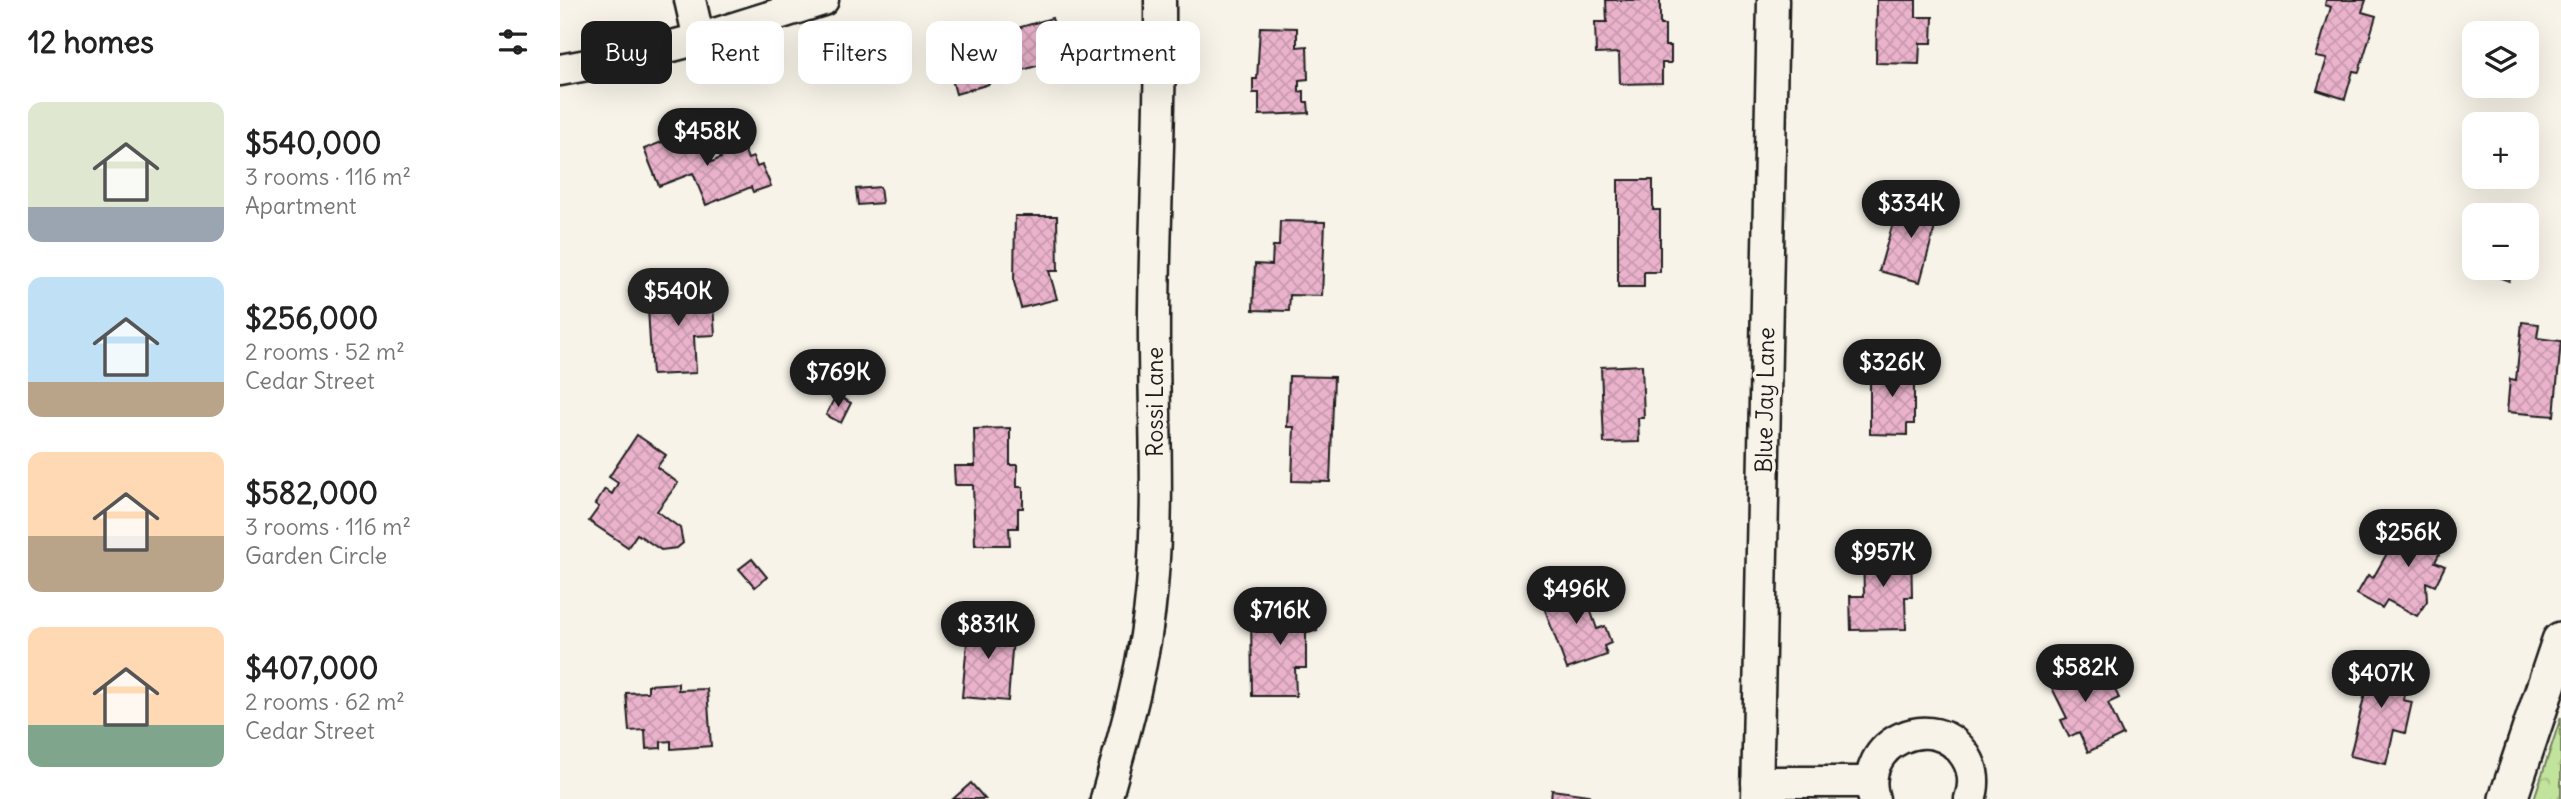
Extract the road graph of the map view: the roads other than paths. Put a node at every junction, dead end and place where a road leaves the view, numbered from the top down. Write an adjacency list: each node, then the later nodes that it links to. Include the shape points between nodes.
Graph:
1 (690, 0): 5 (street)
2 (823, 0): 6 (street)
3 (1160, 0): 12 (street, Rossi Lane, via 1154,311 1156,529 1147,632 1136,692)
4 (1773, 0): 10 (street, Blue Jay Lane)
5 (695, 21)
6 (758, 21)
7 (686, 43): 8 (street)
8 (560, 70)
9 (2561, 641): 14 (street)
10 (1757, 790): 11 (street)
11 (1873, 791): 13 (street, via 1876,762 1888,745 1906,735 1927,733 1947,738 1963,752 1972,771)
12 (1106, 799)
13 (1970, 799)
14 (2508, 799)

